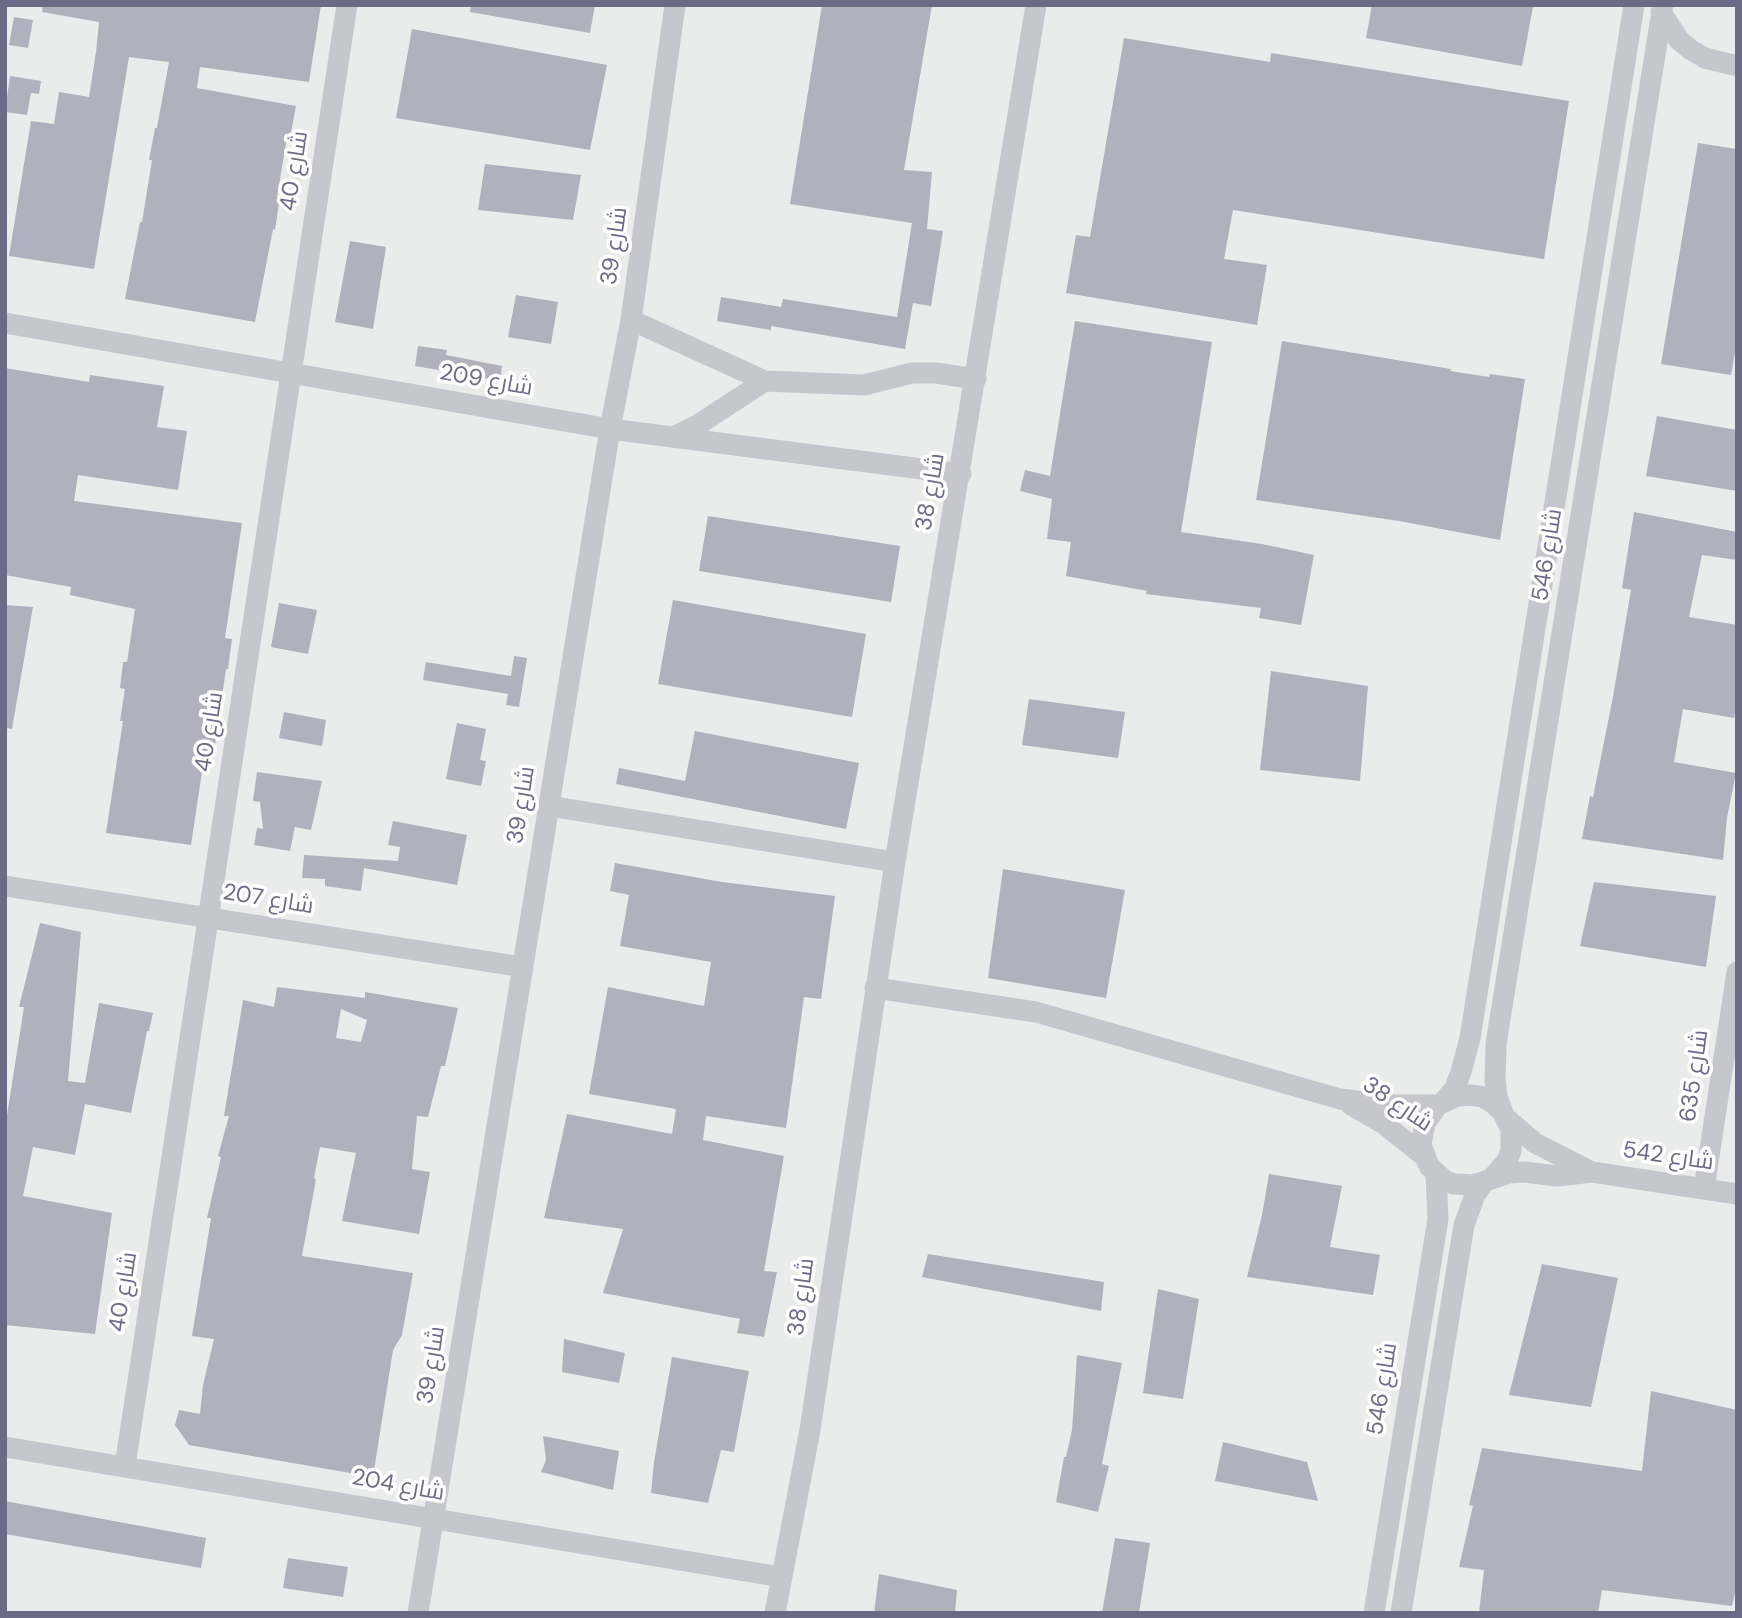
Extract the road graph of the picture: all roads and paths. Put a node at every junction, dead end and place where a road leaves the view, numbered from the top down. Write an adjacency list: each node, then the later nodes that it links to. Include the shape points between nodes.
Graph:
1 (347, 5): 9 (street, شارع 40)
2 (675, 5): 7 (street, شارع 39)
3 (1037, 5): 10 (street, شارع 38)
4 (1634, 5): 23 (street, شارع 546, via 1470,1038 1455,1088)
5 (1662, 9): 6 (street, via 1679,40 1691,50); 24 (street, شارع 546, via 1496,1044 1494,1080)
6 (1737, 66)
7 (631, 320): 11 (street); 12 (street, شارع 39)
8 (5, 323): 9 (street, شارع 209)
9 (291, 373): 12 (street, شارع 209); 18 (street, شارع 40)
10 (976, 379): 11 (street, via 912,373 864,385); 14 (street, شارع 38)
11 (765, 382): 13 (street)
12 (610, 429): 13 (street, شارع 209); 15 (street, شارع 39)
13 (673, 437): 14 (street, شارع 209)
14 (961, 474): 16 (street, شارع 38)
15 (549, 806): 16 (street); 19 (street, شارع 39)
16 (895, 862): 21 (street, شارع 38)
17 (5, 886): 18 (street, شارع 207)
18 (208, 916): 19 (street, شارع 207); 32 (street, شارع 40)
19 (523, 967): 33 (street, شارع 39)
20 (1737, 972): 29 (street, شارع 635)
21 (875, 988): 22 (street, شارع 38, via 1036,1013); 34 (street, شارع 38, via 810,1430)
22 (1340, 1098): 23 (street, شارع 38, via 1388,1105); 25 (street, شارع 38, via 1384,1124)
23 (1441, 1103): 24 (street, via 1457,1096 1483,1097); 25 (street, via 1425,1123)
24 (1506, 1116): 26 (street, شارع 542, via 1535,1143); 28 (street, via 1511,1151)
25 (1424, 1156): 27 (street)
26 (1592, 1172): 28 (street, شارع 542, via 1557,1176 1517,1173); 29 (street, شارع 542)
27 (1436, 1174): 28 (street, via 1464,1186); 37 (street, شارع 546, via 1438,1219)
28 (1489, 1180): 38 (street, via 1475,1195 1464,1225)
29 (1704, 1189): 30 (street, شارع 542)
30 (1737, 1194)
31 (5, 1447): 32 (street, شارع 204)
32 (124, 1466): 33 (street, شارع 204)
33 (433, 1518): 34 (street, شارع 204); 35 (street, شارع 39)
34 (781, 1577): 36 (street, شارع 38)
35 (418, 1613)
36 (775, 1613)
37 (1374, 1613)
38 (1401, 1613)

